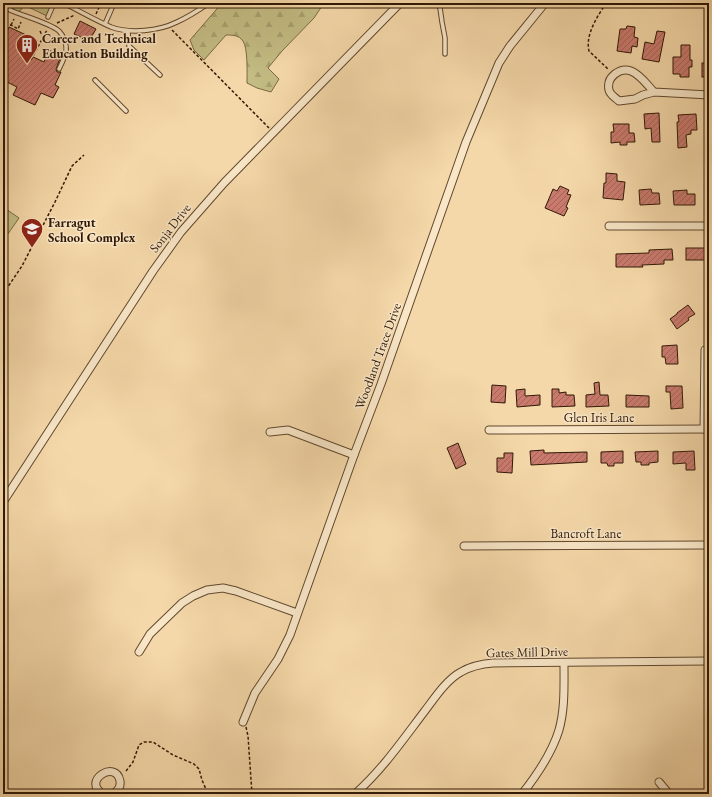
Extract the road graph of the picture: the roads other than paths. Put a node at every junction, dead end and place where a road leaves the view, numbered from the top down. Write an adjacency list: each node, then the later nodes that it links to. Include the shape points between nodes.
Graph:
1 (8, 3): 13 (lane, via 10,10 62,34 66,52)
2 (54, 3): 9 (lane)
3 (64, 3): 10 (lane)
4 (114, 3): 10 (lane)
5 (209, 3): 11 (lane, via 165,27)
6 (400, 3): 26 (street, Sonja Drive, via 224,183 181,232)
7 (437, 3): 12 (lane, via 445,38)
8 (545, 3): 25 (street, Woodland Trace Drive, via 499,63 466,142)
9 (48, 17)
10 (105, 24): 11 (lane)
11 (128, 31): 14 (lane, via 129,46)
12 (445, 54)
13 (59, 69)
14 (160, 75)
15 (95, 80): 18 (lane)
16 (654, 92): 16 (street, via 641,77 630,71 620,70 609,81 609,90 620,101); 17 (street)
17 (709, 95)
18 (126, 111)
19 (609, 226): 20 (street)
20 (709, 226)
21 (705, 350): 22 (street)
22 (707, 429): 23 (street, Glen Iris Lane)
23 (489, 430)
24 (270, 432): 25 (street, via 288,430)
25 (354, 455): 29 (street, Woodland Trace Drive)
26 (3, 502)
27 (709, 545): 28 (street, Bancroft Lane)
28 (464, 546)
29 (297, 613): 30 (street, via 236,590 207,590 182,603 150,634); 33 (street, Woodland Trace Drive, via 290,635 255,693)
30 (139, 652)
31 (709, 661): 32 (street, Gates Mill Drive)
32 (564, 663): 37 (street, Gates Mill Drive, via 493,663 477,665 460,672 444,686 380,769); 38 (street, via 563,707 559,730 549,755)
33 (243, 722)
34 (659, 782): 39 (street)
35 (104, 794): 36 (street, via 97,786 99,775 110,771 117,775 120,782 118,790)
36 (113, 794)
37 (355, 794)
38 (522, 794)
39 (669, 794)

